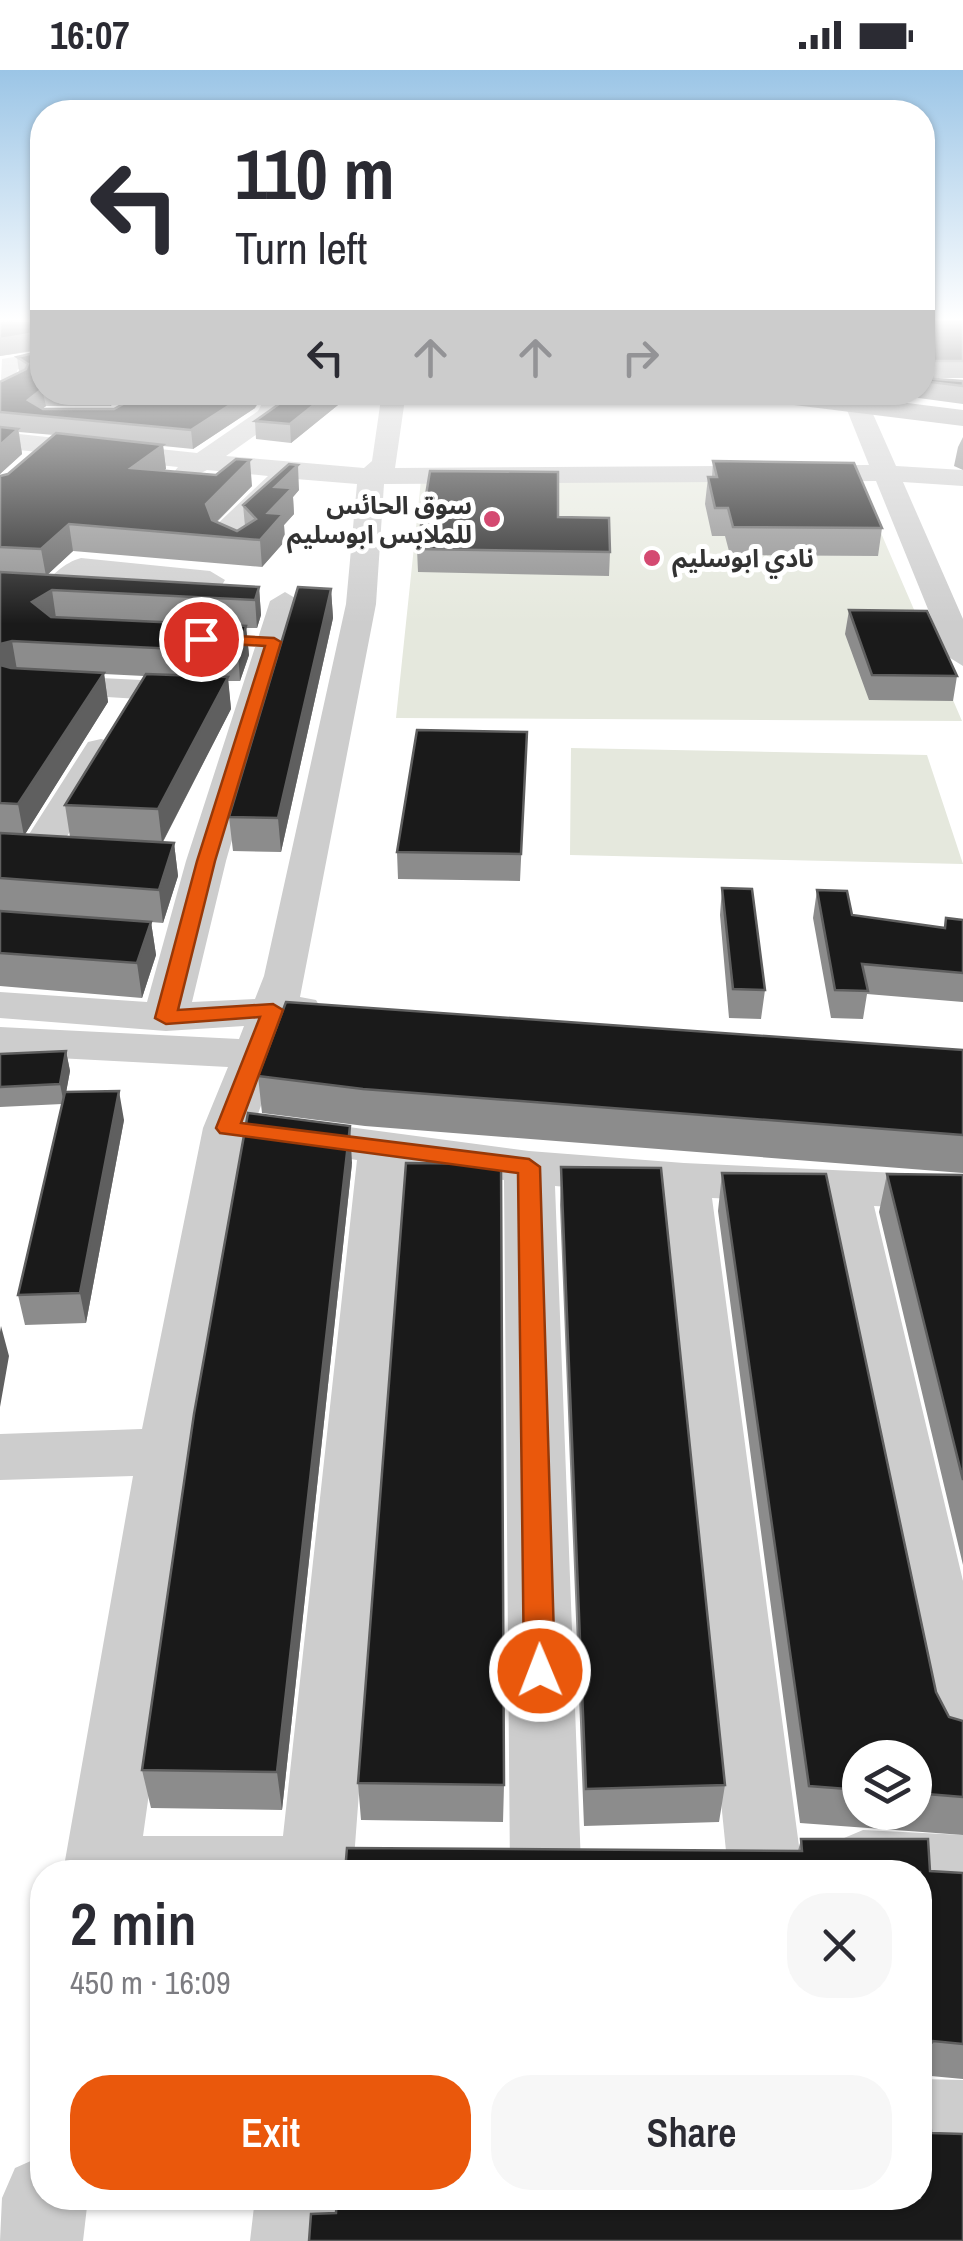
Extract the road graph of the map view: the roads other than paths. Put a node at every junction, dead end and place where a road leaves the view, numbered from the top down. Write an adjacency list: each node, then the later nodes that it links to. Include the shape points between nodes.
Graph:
1 (28, 421): 5 (street)
2 (258, 421): 7 (street)
3 (391, 421): 9 (street)
4 (863, 421): 11 (street)
5 (0, 439): 6 (street)
6 (53, 446): 7 (street); 8 (street)
7 (197, 462): 10 (street); 13 (street, via 174,483)
8 (26, 468)
9 (385, 471): 10 (street); 11 (street); 17 (street)
10 (288, 472): 13 (street)
11 (886, 473): 12 (street); 20 (street)
12 (963, 478)
13 (263, 493): 14 (street, via 224,534)
14 (240, 545)
15 (18, 588): 16 (street, via 69,600)
16 (257, 600): 17 (street); 19 (street)
17 (371, 605): 27 (street, via 286,976)
18 (234, 640): 19 (street)
19 (274, 642): 23 (street)
20 (963, 656)
21 (21, 679): 22 (street)
22 (138, 690): 23 (street); 24 (street)
23 (258, 696): 26 (street, via 187,860 167,940)
24 (37, 852)
25 (0, 1005): 26 (street)
26 (166, 1018): 27 (street)
27 (296, 1021): 28 (street); 29 (street)
28 (0, 1041)
29 (228, 1128): 30 (street); 35 (street)
30 (383, 1146): 31 (street); 39 (street)
31 (529, 1167): 32 (street); 40 (street)
32 (684, 1180): 33 (street); 41 (street)
33 (844, 1187): 34 (street); 37 (street)
34 (963, 1193)
35 (166, 1452): 36 (street); 38 (street)
36 (0, 1457)
37 (963, 1729)
38 (102, 1860)
39 (339, 1860)
40 (544, 1860)
41 (764, 1860)
42 (932, 1869): 43 (street)
43 (963, 1871)
44 (932, 2121): 45 (street)
45 (963, 2122)
46 (43, 2210): 48 (street)
47 (297, 2210): 49 (street)
48 (38, 2241)
49 (294, 2241)

